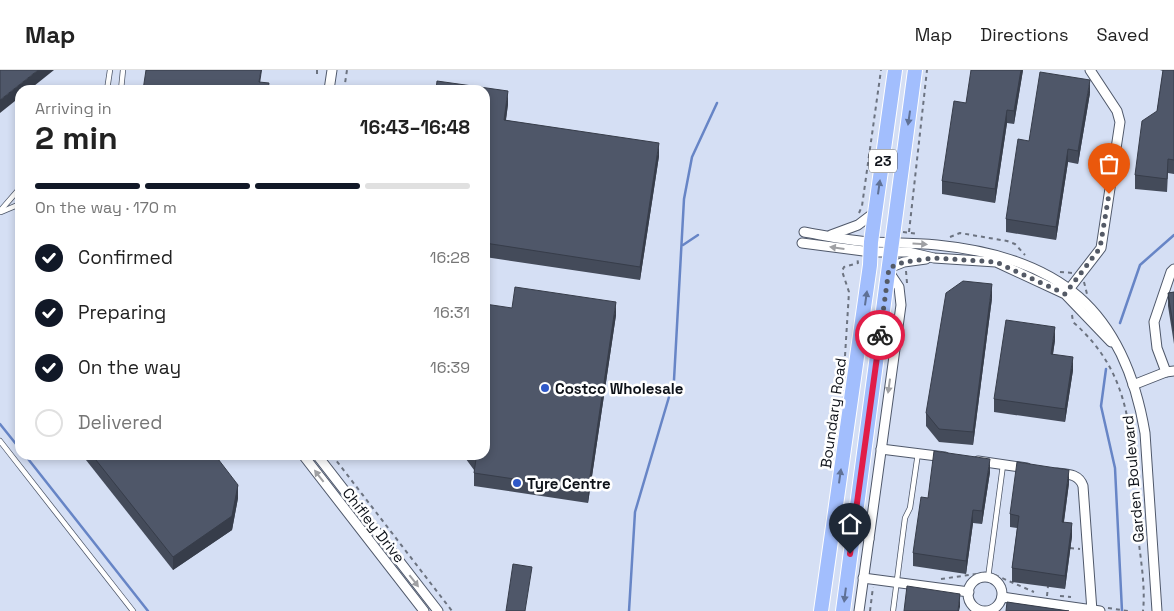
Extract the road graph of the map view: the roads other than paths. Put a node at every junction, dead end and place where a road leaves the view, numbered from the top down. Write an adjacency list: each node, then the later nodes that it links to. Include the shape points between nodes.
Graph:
1 (110, 70): 7 (lane)
2 (124, 70): 8 (lane)
3 (332, 70): 9 (street)
4 (895, 70): 13 (main road, Boundary Road / 23, one-way to 4)
5 (916, 70): 18 (main road, 23, one-way to 18)
6 (1090, 70): 22 (street, via 1117,110 1120,122 1100,248)
7 (108, 85)
8 (121, 85)
9 (330, 85)
10 (15, 194): 12 (lane)
11 (15, 206): 12 (lane)
12 (0, 212)
13 (876, 212): 15 (street, via 858,225); 17 (main road, Boundary Road / 23)
14 (804, 232): 15 (street)
15 (829, 236): 17 (street)
16 (802, 243): 17 (street, one-way to 16)
17 (871, 247): 18 (street, Garden Boulevard); 46 (main road, Boundary Road / 23, one-way to 17)
18 (891, 247): 19 (street, Garden Boulevard); 21 (main road, 23); 22 (street, Garden Boulevard, one-way to 22, via 906,243 985,252 1040,270)
19 (934, 258): 21 (street, via 904,262); 22 (street, Garden Boulevard, via 996,262)
20 (1174, 269): 24 (street, via 1154,322 1157,348)
21 (889, 270): 27 (street, one-way to 27, via 901,294 901,305); 34 (main road, 23)
22 (1068, 291): 23 (street, Garden Boulevard, via 1078,308); 23 (street, Garden Boulevard, via 1108,330)
23 (1118, 349): 25 (street, Garden Boulevard)
24 (1170, 371): 25 (street)
25 (1133, 385): 50 (street, Garden Boulevard, via 1145,433)
26 (0, 441): 43 (lane)
27 (881, 449): 28 (street); 35 (street)
28 (918, 453): 31 (street); 38 (lane)
29 (307, 460): 44 (street, Chifley Drive, one-way to 29)
30 (321, 460): 45 (street, Chifley Drive, one-way to 45)
31 (1003, 465): 32 (street); 36 (lane)
32 (1033, 469)
33 (1052, 472): 41 (street, via 1076,476 1083,486)
34 (855, 515): 35 (street); 47 (main road, 23, one-way to 47)
35 (869, 539): 37 (street)
36 (988, 575): 39 (street, via 977,580); 40 (street, via 1000,586)
37 (863, 578): 38 (street); 42 (street)
38 (896, 582): 39 (street); 48 (lane)
39 (968, 592): 49 (street, via 974,606)
40 (1002, 597): 41 (street); 49 (street, via 997,606)
41 (1097, 608)
42 (858, 609)
43 (133, 611)
44 (424, 611)
45 (438, 611)
46 (821, 611)
47 (843, 611)
48 (893, 611)
49 (983, 611)
50 (1157, 611)

